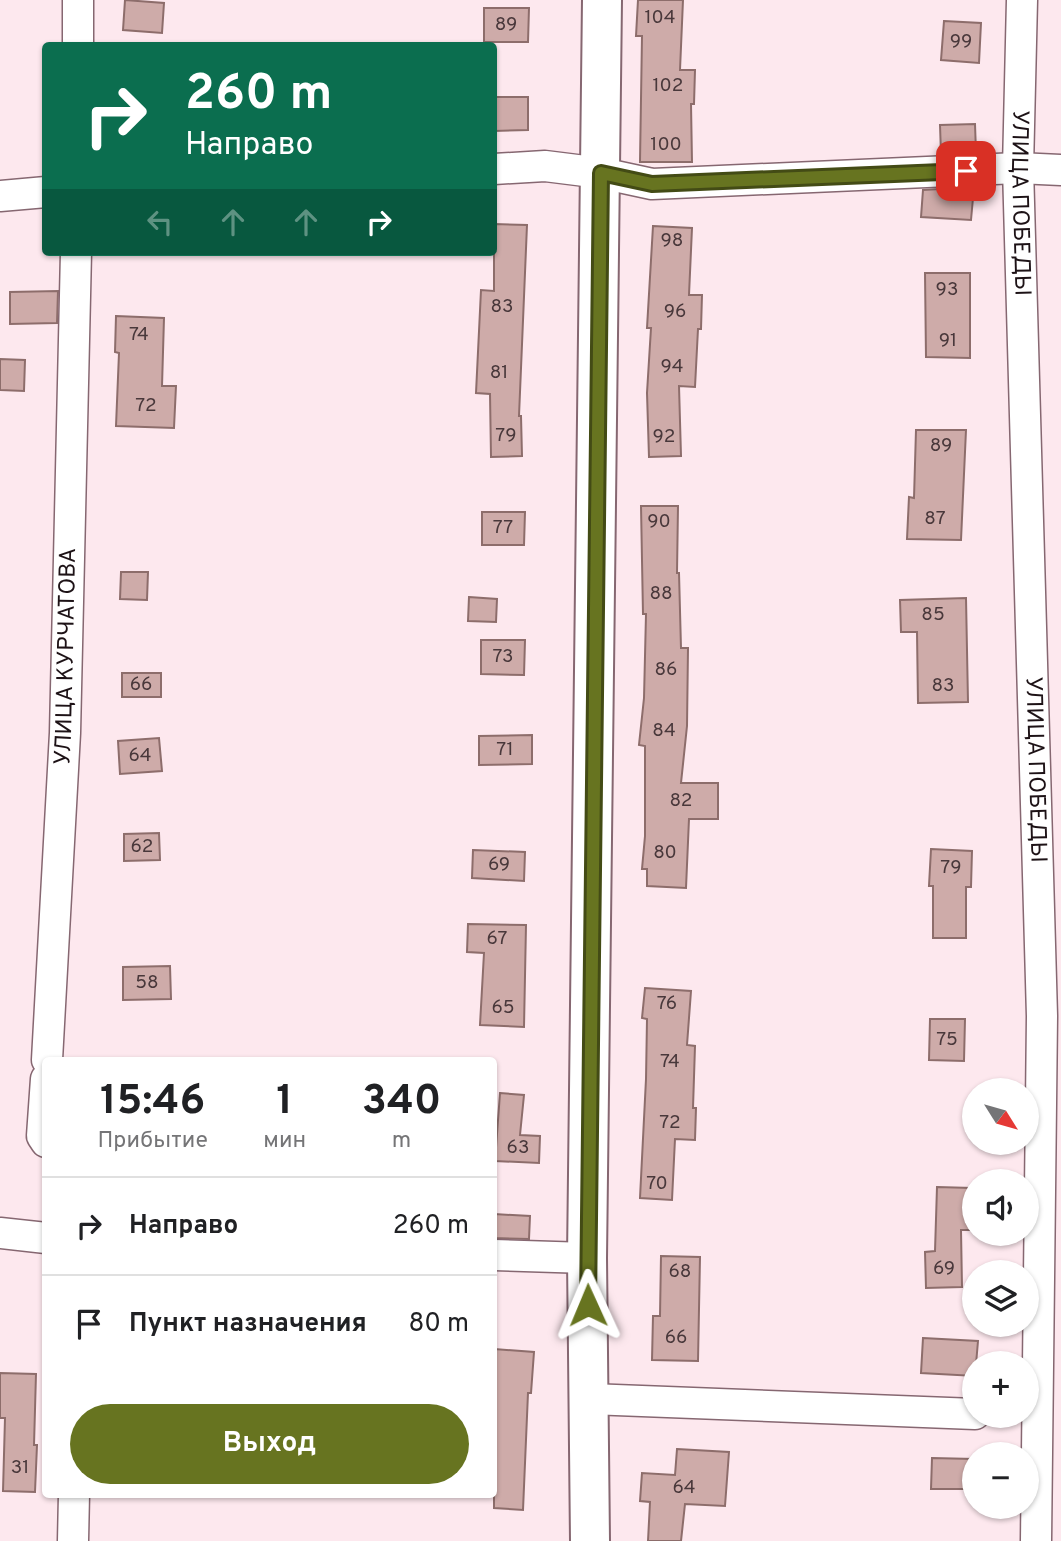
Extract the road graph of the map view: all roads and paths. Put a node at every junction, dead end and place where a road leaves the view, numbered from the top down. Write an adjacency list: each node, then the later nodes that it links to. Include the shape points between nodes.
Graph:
1 (78, 0): 4 (street)
2 (602, 0): 8 (street)
3 (1022, 0): 5 (street, УЛИЦА ПОБЕДЫ)
4 (78, 42)
5 (1018, 168): 7 (street); 8 (street, via 652,184); 12 (street, УЛИЦА ПОБЕДЫ)
6 (497, 169): 8 (street, via 545,166)
7 (1061, 170)
8 (601, 173): 17 (street)
9 (42, 192): 10 (street)
10 (0, 196)
11 (76, 256): 13 (street, УЛИЦА КУРЧАТОВА, via 65,733)
12 (1051, 1017): 18 (street, УЛИЦА ПОБЕДЫ)
13 (47, 1057)
14 (0, 1233): 15 (street)
15 (42, 1238)
16 (497, 1255): 17 (street)
17 (587, 1258): 19 (street)
18 (1033, 1351)
19 (590, 1399): 20 (street); 24 (street)
20 (962, 1413)
21 (1031, 1428): 25 (street, УЛИЦА ПОБЕДЫ)
22 (74, 1498): 23 (street)
23 (73, 1541)
24 (590, 1541)
25 (1036, 1541)

